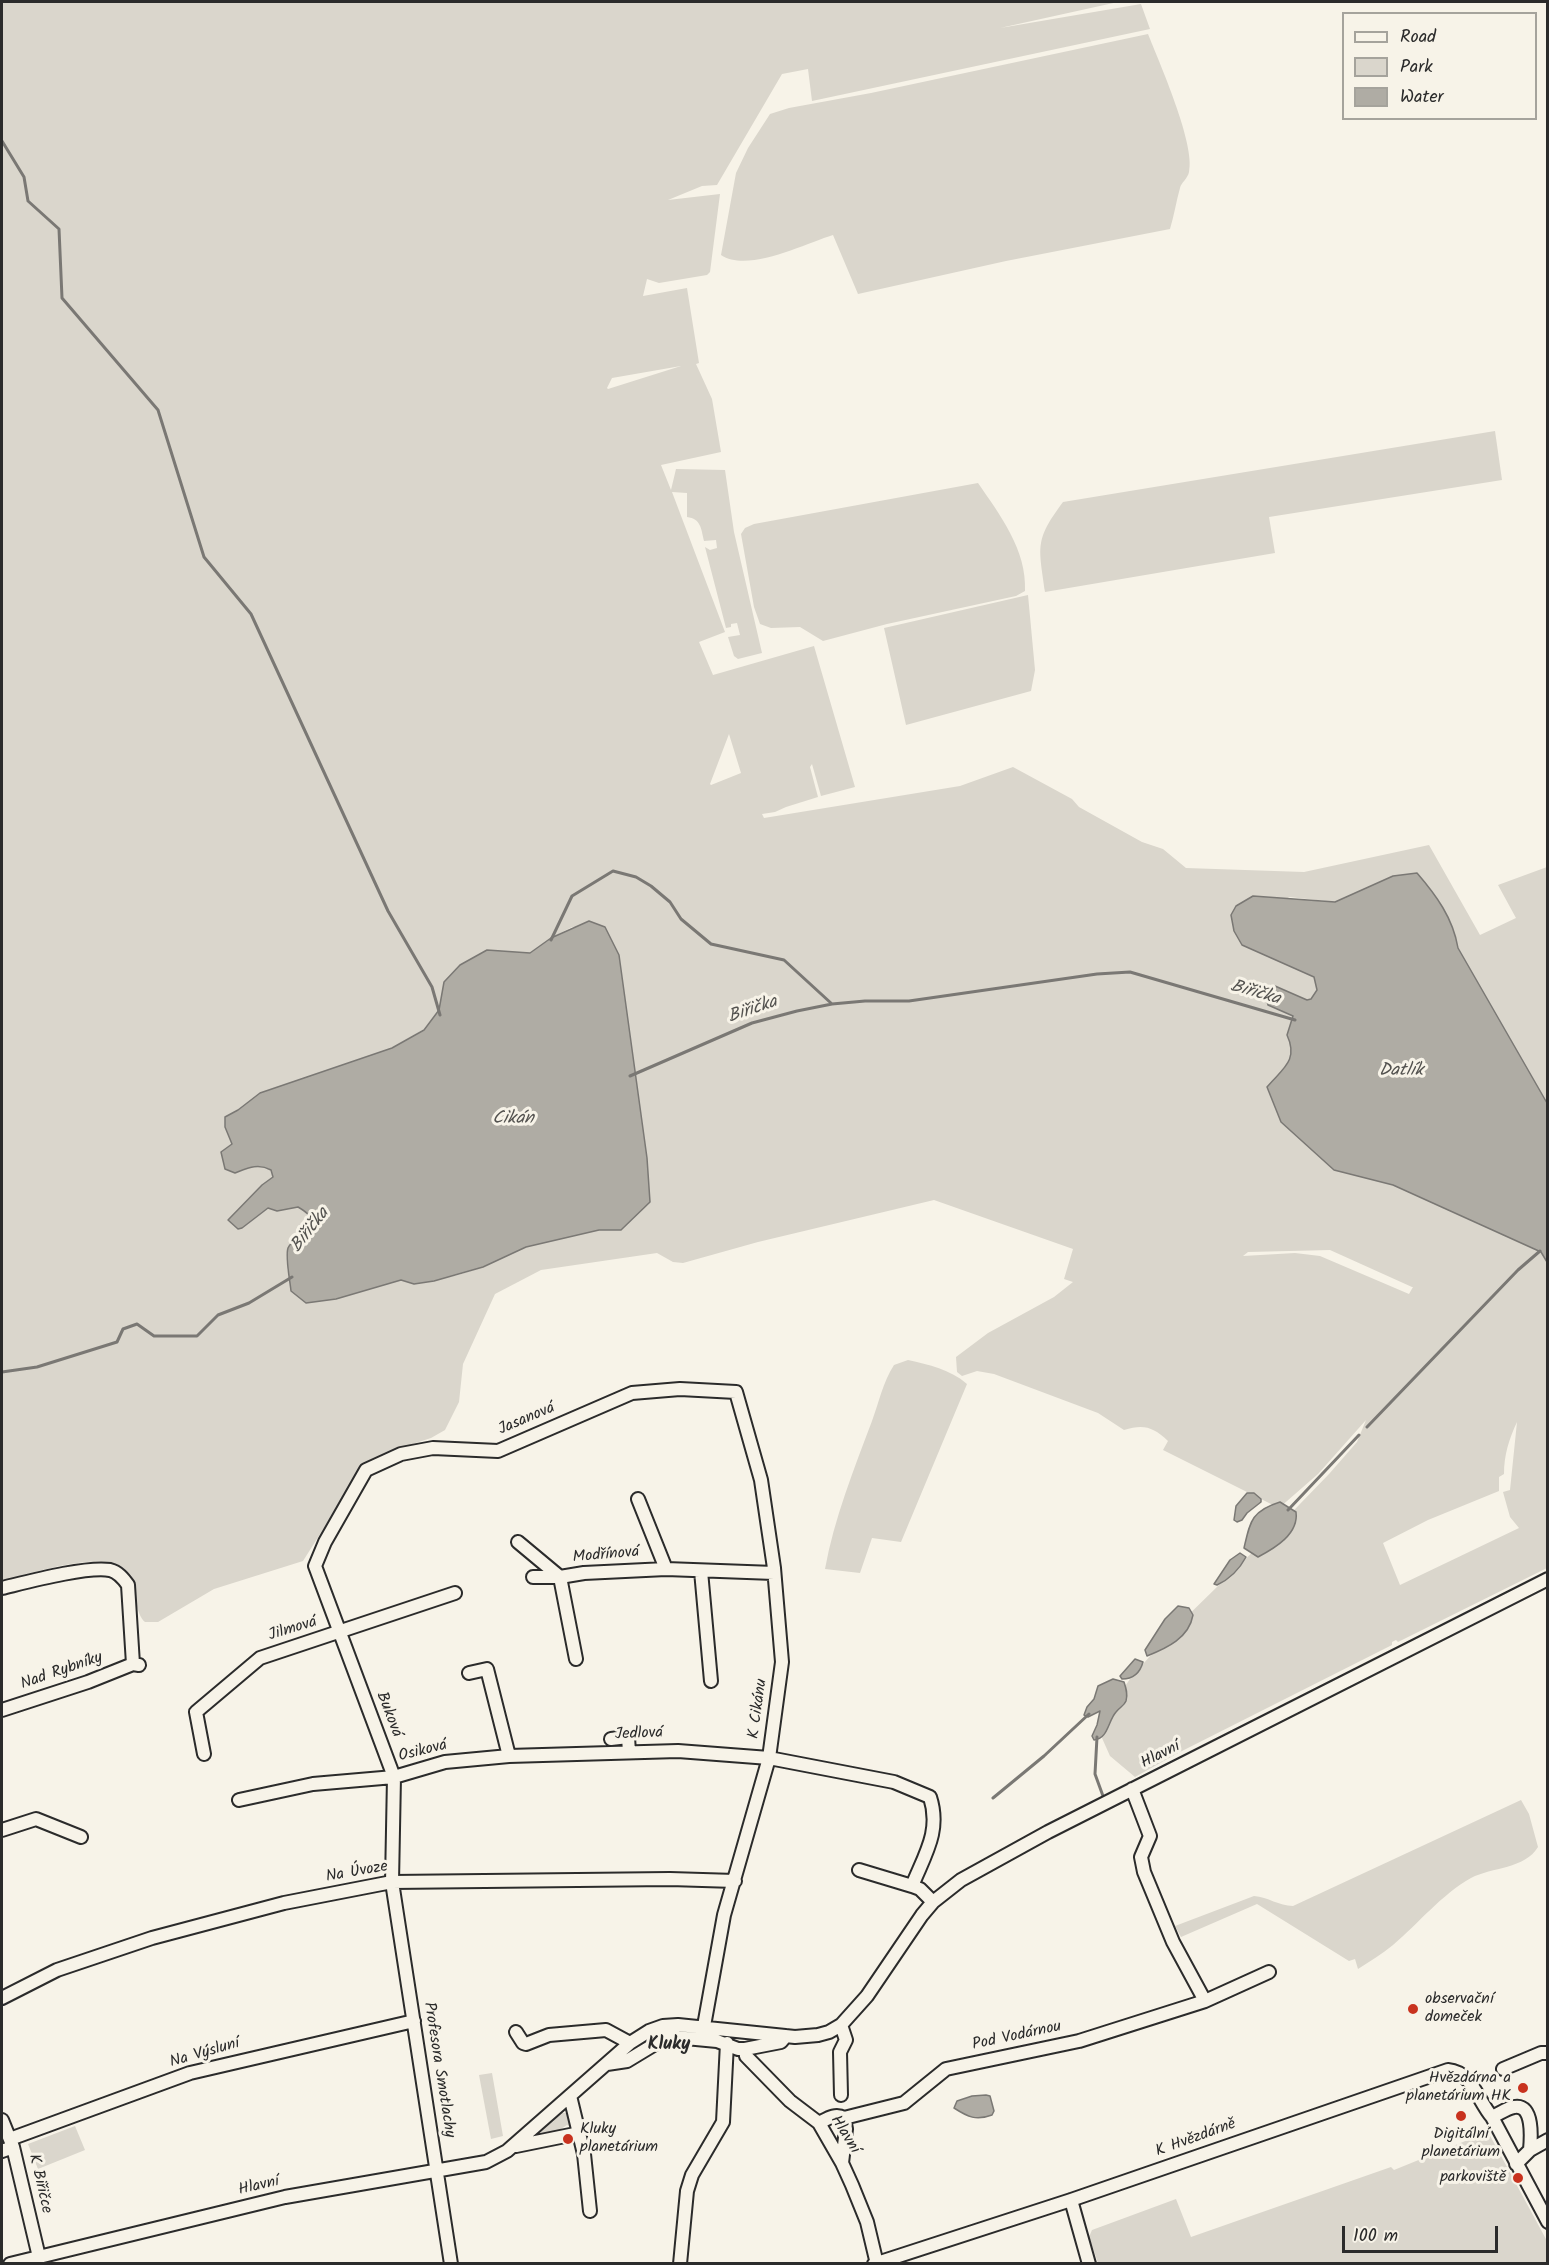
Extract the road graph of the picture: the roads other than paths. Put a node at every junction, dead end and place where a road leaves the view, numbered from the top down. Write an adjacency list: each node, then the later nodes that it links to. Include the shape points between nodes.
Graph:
1 (736, 1392): 4 (street, Jasanová, via 680,1389 633,1393 498,1451 433,1448 400,1454 366,1470); 7 (street, K Cikánu, via 761,1480)
2 (638, 1499): 5 (street, Modřínová)
3 (518, 1542): 9 (street)
4 (315, 1566): 13 (street, Buková)
5 (666, 1569): 6 (street, Modřínová); 9 (street, Modřínová)
6 (701, 1571): 7 (street, Modřínová); 16 (street)
7 (774, 1573): 22 (street, K Cikánu, via 782,1662)
8 (532, 1577): 9 (street)
9 (560, 1578): 14 (street, Modřínová)
10 (1548, 1580): 24 (street, Hlavní)
11 (2, 1588): 17 (street, Nad Rybníky, via 74,1573 110,1570 121,1575 128,1585 136,1665)
12 (455, 1593): 13 (street, Jilmová)
13 (339, 1633): 20 (street, Jilmová, via 260,1658 196,1712); 23 (street, Buková)
14 (576, 1659)
15 (469, 1673): 21 (street, via 487,1669)
16 (711, 1681)
17 (2, 1710)
18 (611, 1738): 19 (street, via 628,1737)
19 (629, 1752): 21 (street, Jedlová); 22 (street, Jedlová, via 678,1751)
20 (204, 1754)
21 (509, 1756): 23 (street, Osiková, via 445,1762)
22 (769, 1758): 29 (street, K Cikánu); 31 (street, Jedlová, via 894,1782 930,1797 936,1813 934,1832)
23 (394, 1777): 25 (street, Osiková, via 313,1784); 30 (street, Buková)
24 (1132, 1790): 32 (street, Hlavní, via 961,1880); 35 (street, via 1150,1836 1141,1857 1144,1872 1173,1942)
25 (239, 1800)
26 (2, 1830): 27 (street, via 36,1819)
27 (81, 1837)
28 (859, 1870): 31 (street)
29 (735, 1881): 30 (street, Na Úvoze); 38 (street, K Cikánu, via 724,1915)
30 (392, 1882): 34 (street, Na Úvoze, via 284,1903 152,1938 57,1970); 36 (street, Profesora Smotlachy)
31 (912, 1886): 32 (street)
32 (933, 1902): 37 (street, Hlavní, via 867,1996)
33 (1269, 1972): 35 (street, Pod Vodárnou)
34 (2, 1998)
35 (1205, 2001): 50 (street, Pod Vodárnou, via 1079,2040 946,2069 904,2103)
36 (414, 2021): 55 (street, Na Výsluní, via 190,2073); 60 (street, Profesora Smotlachy)
37 (841, 2025): 40 (street, Hlavní, via 809,2037); 47 (street, Hlavní, via 846,2040 840,2052)
38 (705, 2026): 40 (street, Hlavní); 41 (street, Hlavní, via 663,2026)
39 (516, 2032): 41 (street, via 526,2044 549,2035 606,2031)
40 (786, 2036): 43 (street, Hlavní, via 781,2042)
41 (630, 2043): 45 (street, Hlavní)
42 (727, 2043): 43 (street, Hlavní); 45 (street, Hlavní, via 665,2038 627,2061); 68 (street, via 723,2122 687,2191)
43 (744, 2049): 52 (street, Hlavní, via 746,2056 790,2101)
44 (1548, 2053): 46 (street)
45 (606, 2064): 48 (street, Hlavní)
46 (1503, 2069)
47 (841, 2094)
48 (570, 2096): 53 (street); 56 (street, Hlavní)
49 (1492, 2117): 57 (street, via 1514,2107 1525,2110 1531,2126); 59 (street, K Hvězdárně); 61 (street, K Hvězdárně, via 1464,2075 1448,2070)
50 (844, 2118): 52 (street, Pod Vodárnou, via 839,2115); 58 (street)
51 (2, 2120): 55 (street, K Biřičce)
52 (819, 2124): 58 (street, Hlavní)
53 (580, 2133): 56 (street, Hlavní); 62 (street)
54 (1548, 2140): 57 (street)
55 (8, 2146): 64 (street, K Biřičce)
56 (514, 2146): 60 (street, Hlavní, via 486,2162)
57 (1530, 2150): 59 (street)
58 (842, 2163): 65 (street, Hlavní, via 867,2222)
59 (1516, 2164): 63 (street, K Hvězdárně)
60 (437, 2170): 64 (street, Hlavní, via 285,2197); 67 (street, Profesora Smotlachy)
61 (1071, 2200): 65 (street, K Hvězdárně); 69 (street)
62 (590, 2211)
63 (1548, 2222)
64 (39, 2257): 66 (street, Hlavní)
65 (876, 2263)
66 (10, 2264)
67 (451, 2264)
68 (680, 2264)
69 (1089, 2264)

